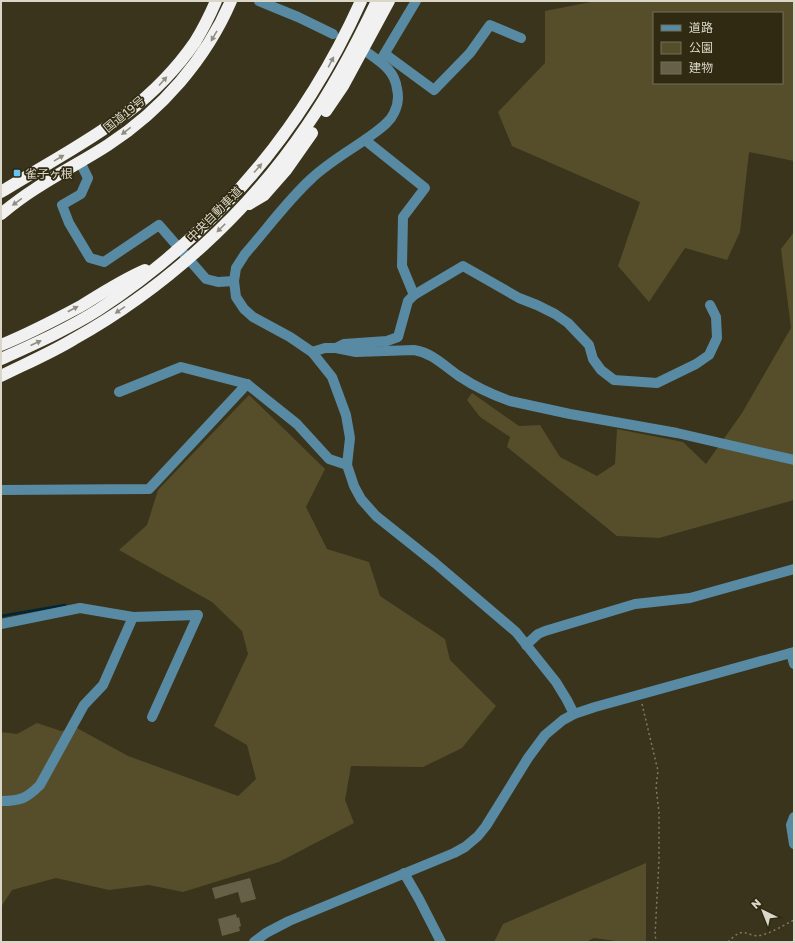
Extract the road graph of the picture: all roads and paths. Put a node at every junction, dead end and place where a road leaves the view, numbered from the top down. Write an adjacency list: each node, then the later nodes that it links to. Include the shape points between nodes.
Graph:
1 (216, 1): 14 (highway, 国道19号, one-way to 1, via 103,131 155,90 196,41)
2 (231, 1): 13 (highway, 国道19号, one-way to 13, via 209,44 169,94 110,144)
3 (259, 1): 8 (street)
4 (361, 1): 17 (highway, 中央自動車道, one-way to 4, via 219,211 270,153 327,70)
5 (377, 1): 15 (highway, 中央自動車道, via 339,76 306,128)
6 (389, 1): 15 (highway, via 343,86 294,159 264,195)
7 (416, 1): 11 (street)
8 (333, 34)
9 (521, 38): 11 (street, via 490,25 470,53 434,90)
10 (368, 53): 11 (street)
11 (382, 57): 12 (street, via 397,84 398,100 390,120)
12 (365, 140): 18 (street, via 327,166 302,189 245,254 236,268); 19 (street, via 425,188 403,217 402,266)
13 (80, 162): 16 (highway, 国道19号, one-way to 16, via 34,189); 18 (street, via 88,178 81,194 62,205 69,223 90,258 104,262 158,225 206,279 218,282)
14 (1, 191)
15 (240, 210): 25 (highway, 中央自動車道, one-way to 25, via 200,249 136,300 74,340)
16 (1, 214)
17 (164, 261): 21 (highway, one-way to 17, via 72,310 128,277); 24 (highway, 中央自動車道, one-way to 17, via 47,338 97,310)
18 (234, 281): 23 (street, via 236,297 248,313)
19 (414, 295): 20 (street, via 463,266 568,323 589,345 593,359 601,370 614,380 657,383 709,355 717,338 716,318); 22 (street, via 408,302 398,337 387,341 344,344)
20 (710, 305)
21 (1, 345)
22 (336, 348): 23 (street); 28 (street, via 356,352 423,351 459,376 510,401 677,433)
23 (312, 352): 29 (street, via 332,377 346,415 350,438)
24 (1, 359)
25 (1, 376)
26 (247, 384): 27 (street, via 181,368); 29 (street, via 297,424 329,459); 30 (street, via 149,489)
27 (118, 392)
28 (794, 460)
29 (347, 465): 34 (street, via 361,499 376,516 502,619)
30 (1, 490)
31 (794, 569): 34 (street, via 690,598 635,604 545,631)
32 (133, 617): 33 (street, via 80,608); 39 (street, via 198,615); 40 (street, via 103,685 84,705 40,785 16,801)
33 (1, 624)
34 (526, 644): 38 (street, via 556,682)
35 (792, 652): 36 (street); 37 (street)
36 (794, 664)
37 (640, 695): 38 (street); 47 (path, via 658,770 656,787 659,860 655,936)
38 (574, 714): 43 (street, via 545,735 478,836 454,853)
39 (152, 717)
40 (1, 801)
41 (794, 817): 42 (street, via 791,825)
42 (794, 844)
43 (404, 873): 45 (street, via 289,920); 46 (street)
44 (794, 920): 48 (path, via 762,935 747,932 734,935)
45 (254, 942)
46 (440, 942)
47 (657, 942)
48 (728, 942)

